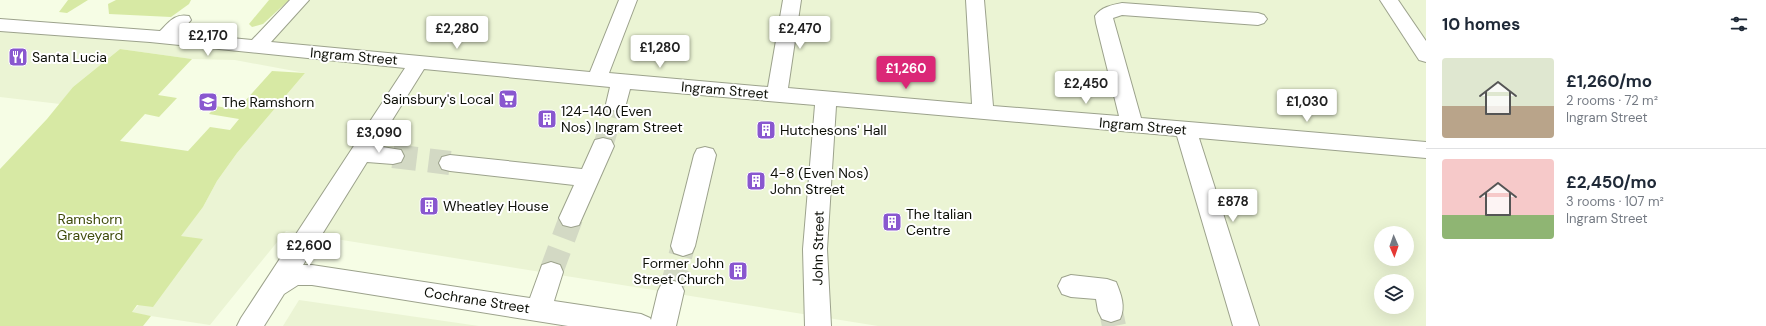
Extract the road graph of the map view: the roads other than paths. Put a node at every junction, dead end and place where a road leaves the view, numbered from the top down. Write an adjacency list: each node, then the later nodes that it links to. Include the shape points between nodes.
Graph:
1 (300, 0): 11 (street)
2 (628, 0): 14 (street)
3 (792, 0): 16 (street)
4 (975, 0): 19 (street)
5 (1389, 0): 12 (street)
6 (1180, 7): 7 (street); 20 (street, via 1122,8 1104,16)
7 (1258, 19)
8 (182, 20): 10 (street)
9 (3, 29): 10 (street, Ingram Street)
10 (165, 37): 11 (street, Ingram Street)
11 (256, 47): 13 (street, Ingram Street)
12 (1426, 56)
13 (419, 62): 14 (street, Ingram Street); 24 (street)
14 (597, 79): 15 (street, Ingram Street)
15 (622, 81): 16 (street, Ingram Street); 18 (street)
16 (778, 95): 17 (street, Ingram Street)
17 (826, 99): 19 (street, Ingram Street); 42 (street, John Street, via 815,249)
18 (616, 104)
19 (984, 113): 20 (street, Ingram Street)
20 (1132, 125): 21 (street, Ingram Street)
21 (1186, 130): 23 (street, Ingram Street); 43 (street)
22 (603, 146): 28 (street)
23 (1426, 150)
24 (360, 153): 26 (street); 30 (street)
25 (705, 155): 31 (street)
26 (393, 156)
27 (450, 163): 28 (street)
28 (589, 178): 29 (street)
29 (572, 218)
30 (312, 229): 33 (street); 34 (street)
31 (683, 246)
32 (551, 272): 37 (street)
33 (312, 275): 34 (street, Cochrane Street, via 294,275); 37 (street, Cochrane Street)
34 (276, 286): 39 (street)
35 (1070, 286): 38 (street, via 1107,290)
36 (671, 291): 41 (street)
37 (539, 310): 40 (street, Cochrane Street)
38 (1111, 311)
39 (250, 326)
40 (641, 326)
41 (663, 326)
42 (818, 326)
43 (1246, 326)

